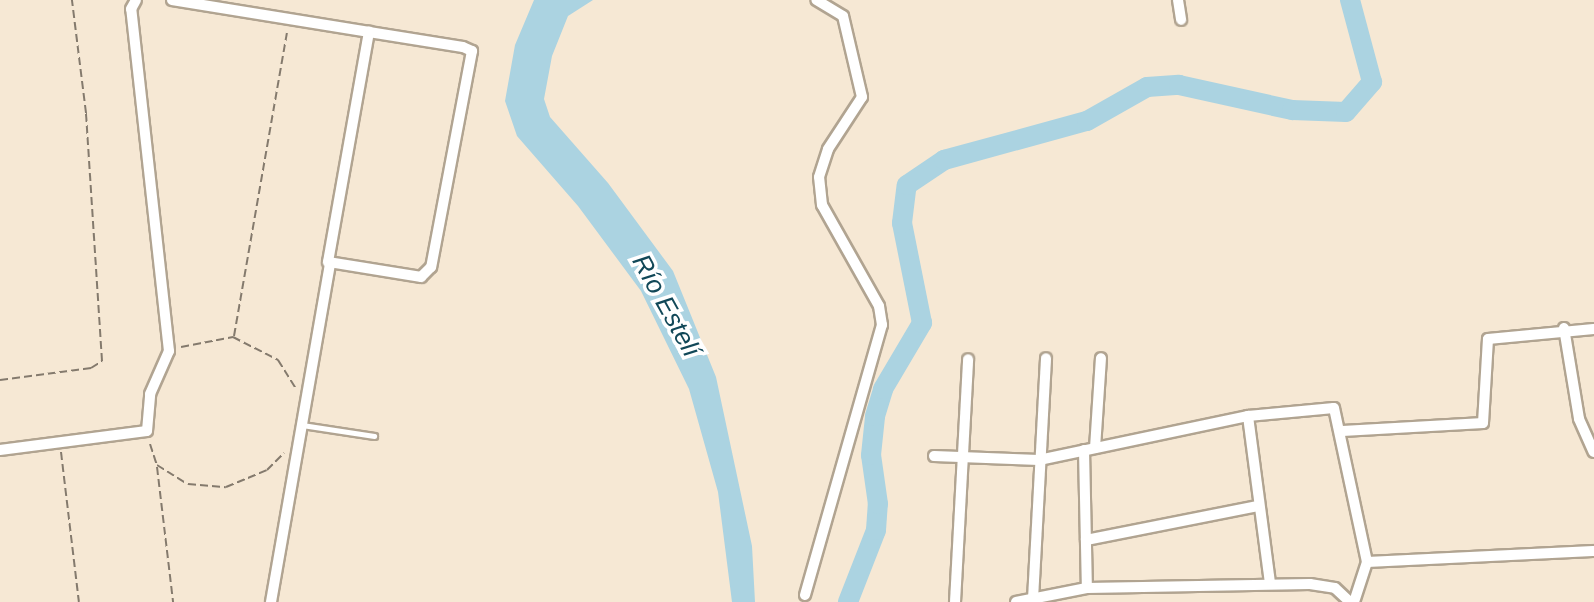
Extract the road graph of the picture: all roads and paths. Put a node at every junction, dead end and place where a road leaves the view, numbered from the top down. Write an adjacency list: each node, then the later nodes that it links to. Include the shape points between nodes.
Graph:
1 (72, 0): 17 (path, via 86,113 102,361 91,368)
2 (136, 0): 13 (street, via 131,9)
3 (172, 0): 6 (street)
4 (816, 0): 39 (street, via 843,16 862,97 828,149 819,177 822,205 879,306 882,325)
5 (1178, 0): 7 (street)
6 (289, 19): 8 (street); 12 (path)
7 (1181, 20)
8 (369, 32): 9 (street); 9 (street, via 463,47 472,51 471,60 428,275)
9 (330, 264): 20 (street)
10 (1564, 328): 11 (street); 22 (street, via 1488,339 1483,423); 28 (street, via 1579,419)
11 (1594, 329)
12 (233, 337): 13 (path); 18 (path, via 278,360)
13 (169, 351): 21 (street, via 150,394)
14 (1046, 358): 31 (street)
15 (1101, 358): 26 (street)
16 (968, 359): 30 (street)
17 (0, 380)
18 (300, 396)
19 (1248, 416): 22 (street, via 1322,405 1338,412); 26 (street); 33 (street)
20 (301, 425): 23 (lane); 44 (street)
21 (147, 431): 24 (street); 32 (path)
22 (1343, 431): 36 (street)
23 (374, 436)
24 (59, 442): 27 (street); 42 (path)
25 (291, 447): 32 (path, via 267,470 226,487 188,484)
26 (1090, 449): 31 (street); 34 (street)
27 (0, 450)
28 (1594, 452)
29 (934, 456): 30 (street)
30 (962, 457): 31 (street); 45 (street)
31 (1039, 460): 40 (street)
32 (157, 465): 43 (path)
33 (1257, 506): 34 (street); 37 (street)
34 (1086, 540): 38 (street)
35 (1594, 551): 36 (street)
36 (1367, 562): 47 (street)
37 (1270, 584): 38 (street); 47 (street, via 1335,588)
38 (1087, 588): 41 (street)
39 (805, 595)
40 (1033, 599): 41 (street); 46 (street)
41 (1047, 600)
42 (79, 602)
43 (173, 602)
44 (271, 602)
45 (955, 602)
46 (1016, 602)
47 (1352, 602)

